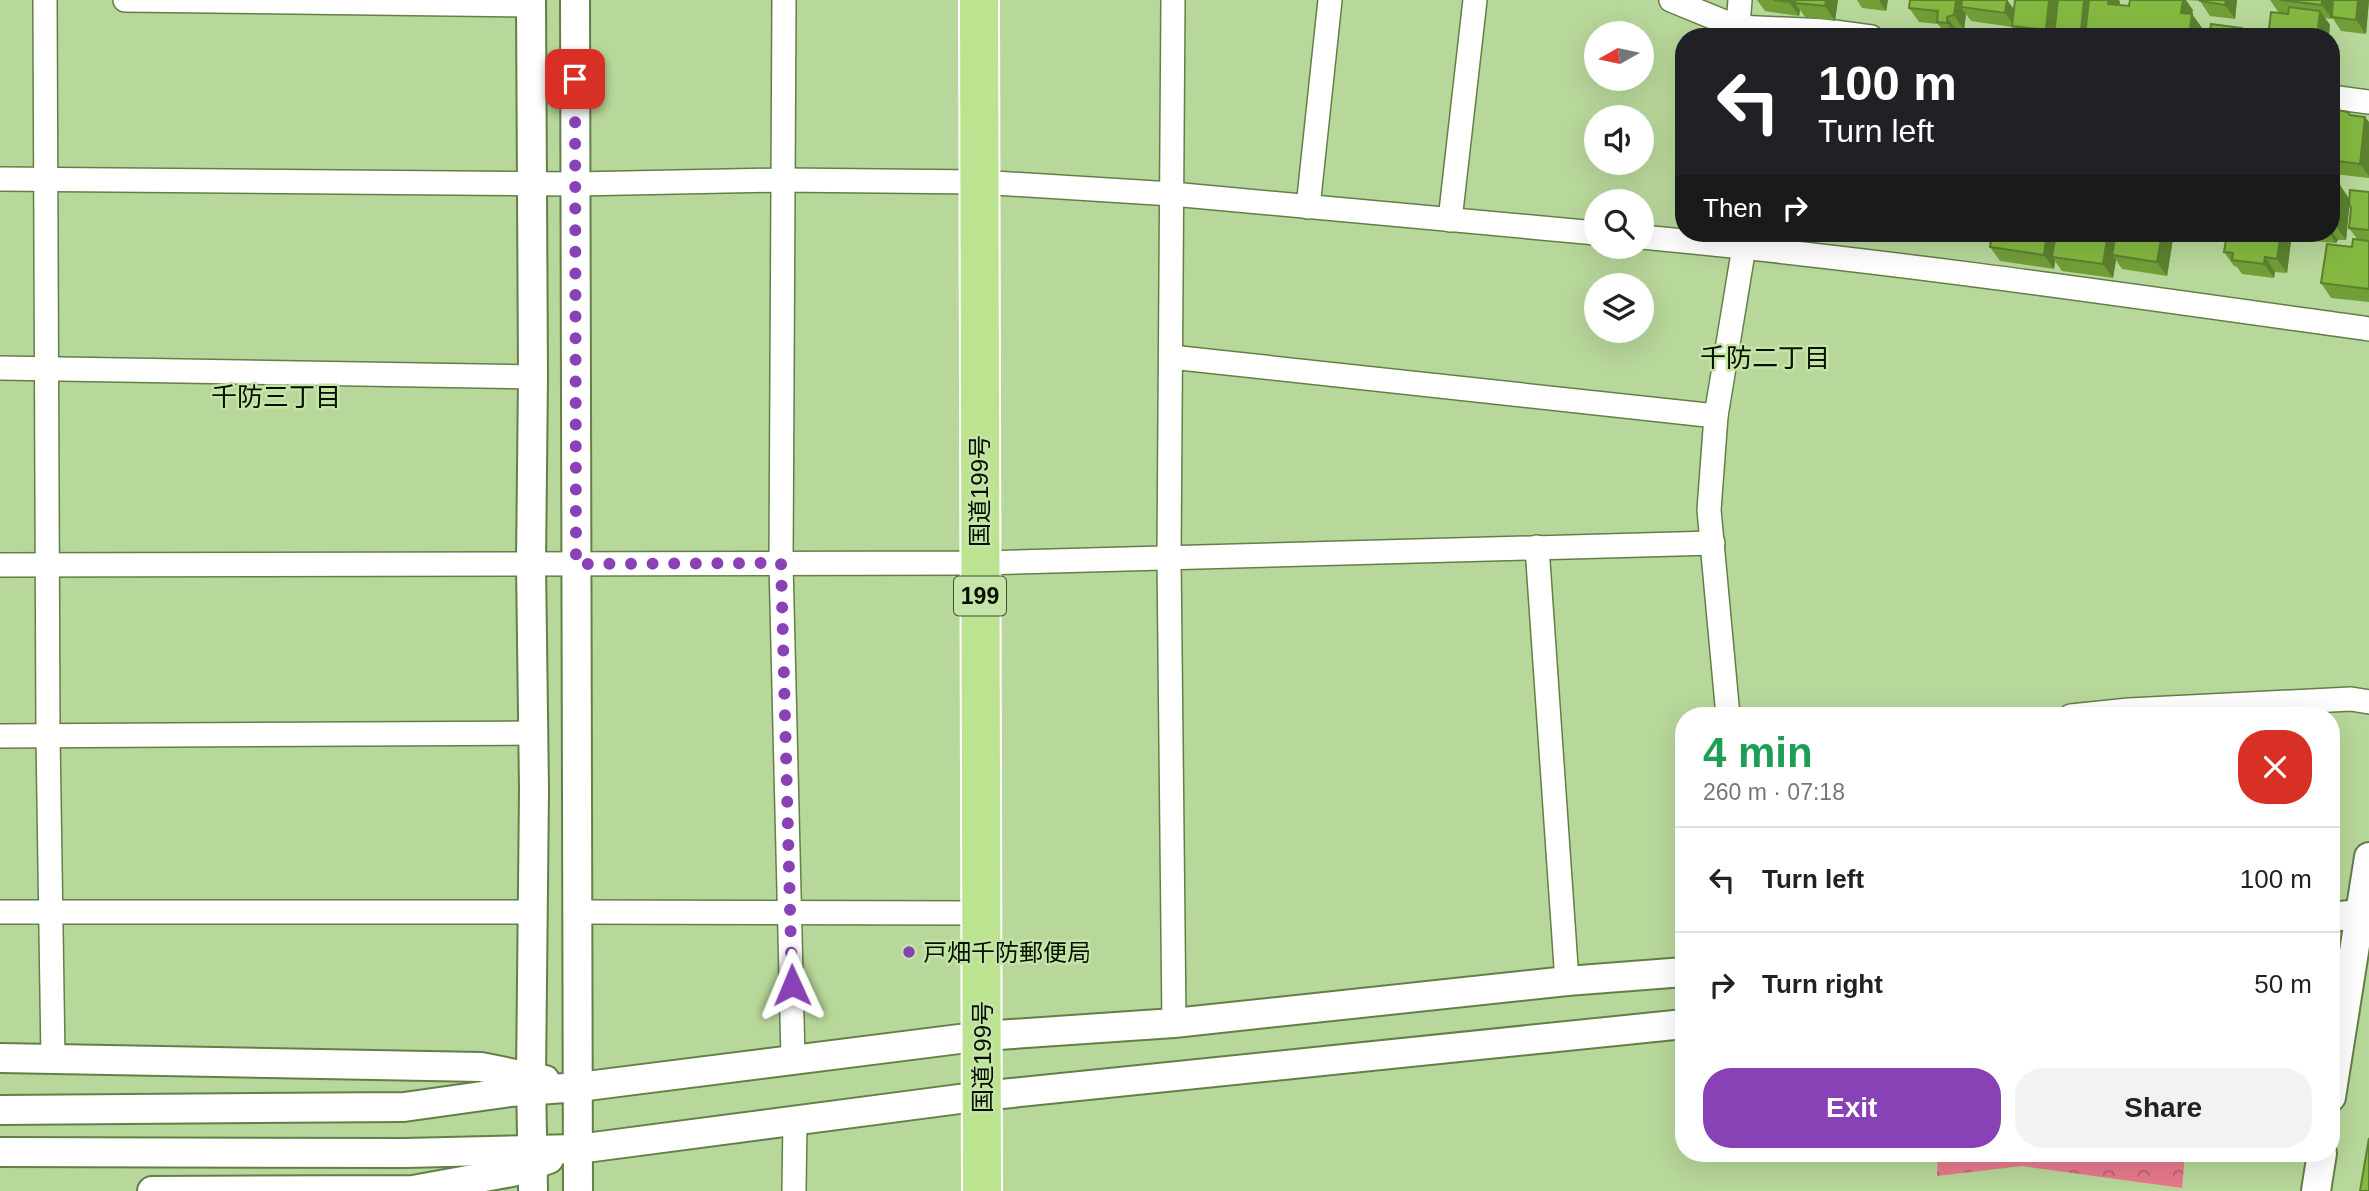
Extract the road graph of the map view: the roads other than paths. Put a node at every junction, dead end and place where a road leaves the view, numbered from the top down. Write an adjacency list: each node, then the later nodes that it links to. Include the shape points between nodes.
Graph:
1 (45, 0): 16 (street)
2 (125, 0): 11 (street)
3 (575, 0): 21 (street)
4 (784, 0): 18 (street)
5 (979, 0): 19 (highway, 国道199号 / 199)
6 (1173, 0): 22 (street)
7 (1330, 0): 23 (street)
8 (1475, 0): 24 (street)
9 (1671, 0): 12 (street)
10 (1740, 0): 13 (street)
11 (531, 2): 20 (street)
12 (1729, 28)
13 (1737, 28)
14 (2340, 98): 15 (street)
15 (2369, 102)
16 (46, 178): 17 (street); 20 (street); 33 (street)
17 (0, 179)
18 (782, 180): 19 (street); 21 (street); 39 (street)
19 (979, 182): 22 (street); 40 (highway, 国道199号 / 199)
20 (531, 183): 21 (street); 34 (street)
21 (576, 184): 42 (street)
22 (1172, 194): 23 (street); 31 (street)
23 (1308, 207): 24 (street)
24 (1450, 220): 25 (street)
25 (1584, 232)
26 (1654, 237): 27 (street)
27 (1675, 238)
28 (1744, 242): 35 (street)
29 (1758, 242): 30 (street)
30 (2369, 329)
31 (1171, 357): 35 (street); 38 (street)
32 (0, 368): 33 (street)
33 (47, 369): 34 (street); 44 (street)
34 (533, 377): 41 (street)
35 (1716, 416): 36 (street, via 1709,510)
36 (1713, 543): 37 (street); 46 (street)
37 (1537, 547): 38 (street); 62 (street)
38 (1169, 558): 40 (street); 63 (street)
39 (781, 563): 40 (street); 42 (street); 56 (street)
40 (980, 563): 57 (highway, 国道199号 / 199)
41 (531, 564): 42 (street); 44 (street); 48 (street)
42 (576, 564): 55 (street)
43 (0, 565): 44 (street)
44 (49, 566): 50 (street)
45 (2369, 702): 47 (street, via 2351,699)
46 (1727, 707)
47 (2190, 707)
48 (533, 733): 50 (street); 54 (street)
49 (0, 736): 50 (street)
50 (48, 736): 52 (street)
51 (2369, 857): 58 (street)
52 (51, 911): 53 (street); 54 (street); 69 (street)
53 (0, 912)
54 (533, 912): 70 (street)
55 (577, 912): 56 (street); 71 (street)
56 (791, 912): 57 (street); 68 (street)
57 (982, 913): 66 (highway, 国道199号 / 199)
58 (2365, 914): 59 (street); 60 (street)
59 (2340, 916)
60 (2351, 960): 65 (street)
61 (1675, 973): 62 (street)
62 (1567, 981): 63 (street)
63 (1174, 1023): 66 (street)
64 (1675, 1025): 72 (street)
65 (2340, 1035)
66 (983, 1036): 68 (street); 72 (highway, 国道199号 / 199)
67 (0, 1058): 69 (street)
68 (793, 1058): 71 (street)
69 (53, 1059): 70 (street, via 481,1067)
70 (531, 1084): 71 (street); 73 (street, via 404,1107); 78 (street)
71 (579, 1087): 75 (street)
72 (982, 1096): 74 (street); 82 (highway, 国道199号 / 199)
73 (0, 1110)
74 (795, 1120): 75 (street); 81 (street)
75 (578, 1150): 78 (street); 80 (street)
76 (0, 1152): 78 (street, via 405,1153)
77 (2321, 1162): 83 (street)
78 (533, 1169): 79 (street, via 413,1190)
79 (152, 1191)
80 (578, 1191)
81 (794, 1191)
82 (982, 1191)
83 (2316, 1191)

